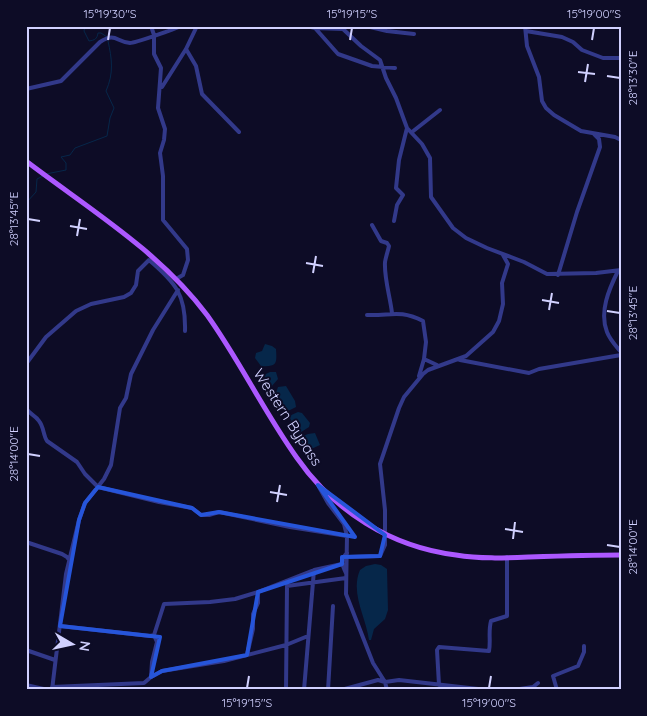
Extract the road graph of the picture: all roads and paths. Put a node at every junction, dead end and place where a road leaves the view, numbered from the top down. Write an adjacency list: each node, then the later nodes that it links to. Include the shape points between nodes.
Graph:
1 (151, 26): 13 (street)
2 (181, 26): 13 (street)
3 (197, 26): 14 (street)
4 (307, 26): 8 (street)
5 (347, 26): 10 (street)
6 (366, 26): 11 (street)
7 (400, 26): 11 (street)
8 (315, 28): 10 (street); 16 (street, via 338,54)
9 (526, 29): 15 (street, via 562,37 603,58); 24 (street, via 526,46 539,77 544,104 554,115 581,131)
10 (343, 30): 16 (street, via 377,57)
11 (398, 32): 12 (street)
12 (414, 34)
13 (154, 35): 18 (street, via 131,43 107,38 61,81); 19 (street, via 154,54 161,68)
14 (186, 49): 19 (street); 22 (street, via 196,66 205,98)
15 (621, 58)
16 (383, 68): 17 (street); 21 (street)
17 (395, 68)
18 (26, 89)
19 (160, 89): 34 (street, via 158,108 165,129 160,153 163,220 188,254 183,275)
20 (440, 110): 23 (street)
21 (407, 128): 23 (street); 27 (street, via 396,188 403,195)
22 (239, 132)
23 (412, 132): 29 (street, via 430,158 431,197 453,228 466,238)
24 (594, 134): 25 (street); 33 (street, via 600,146)
25 (621, 140)
26 (26, 161): 34 (main road, Western Bypass, via 127,235)
27 (394, 221)
28 (372, 225): 36 (street, via 381,241 389,246 385,267)
29 (503, 254): 30 (street); 31 (street)
30 (518, 260): 31 (street); 33 (street, via 547,274)
31 (508, 264): 41 (street, via 502,280 503,304 496,327 477,348)
32 (620, 270): 33 (street); 39 (street, via 609,293 604,315 606,331)
33 (558, 275)
34 (176, 279): 46 (main road, Western Bypass, via 206,315 289,447)
35 (178, 290): 38 (street, via 182,298); 42 (street, via 149,260 138,271 136,286 131,293 76,311 46,336); 47 (street, via 131,374 126,398 120,408 111,465)
36 (392, 313): 37 (street); 40 (street, via 423,321)
37 (367, 316)
38 (185, 332)
39 (621, 353): 41 (street, via 529,373)
40 (424, 359): 43 (street); 44 (street)
41 (458, 359): 43 (street)
42 (26, 364)
43 (437, 365): 44 (street)
44 (419, 378): 48 (street, via 399,408 380,464)
45 (26, 408): 47 (street, via 39,421 44,437 76,462)
46 (318, 485): 48 (main road, Western Bypass, via 354,516); 49 (street, via 342,520)
47 (98, 487): 49 (street, via 192,508 201,515 218,512); 54 (street, via 83,507)
48 (385, 535): 51 (street, via 386,545 380,556); 53 (main road, Western Bypass, via 420,548 454,555)
49 (347, 536): 51 (street)
50 (26, 542): 54 (street, via 62,554)
51 (347, 555): 55 (street, via 342,558); 57 (street)
52 (621, 555): 53 (main road, Western Bypass)
53 (507, 558): 72 (street, via 507,616 491,621 489,651 439,647)
54 (70, 561): 61 (street)
55 (342, 564): 56 (street); 57 (street)
56 (314, 570): 58 (street); 59 (street)
57 (346, 576): 58 (street); 70 (street, via 348,600 373,663)
58 (312, 583): 63 (street); 64 (street, via 287,586)
59 (258, 592): 62 (street, via 235,599 164,604); 67 (street)
60 (333, 606): 77 (street)
61 (60, 626): 62 (street); 68 (street)
62 (154, 635): 69 (street, via 157,642)
63 (308, 636): 64 (street); 76 (street)
64 (286, 645): 67 (street); 75 (street)
65 (584, 646): 82 (street, via 578,666 553,676)
66 (26, 650): 68 (street)
67 (247, 655): 69 (street, via 162,670)
68 (54, 660): 74 (street)
69 (151, 677): 74 (street, via 144,683)
70 (385, 682): 72 (street, via 399,680); 78 (street, via 378,680); 79 (street)
71 (538, 683): 81 (street, via 533,687)
72 (439, 684): 80 (street)
73 (26, 685): 74 (street)
74 (50, 689)
75 (286, 690)
76 (304, 690)
77 (328, 690)
78 (341, 690)
79 (387, 690)
80 (487, 690)
81 (513, 690)
82 (557, 690)

